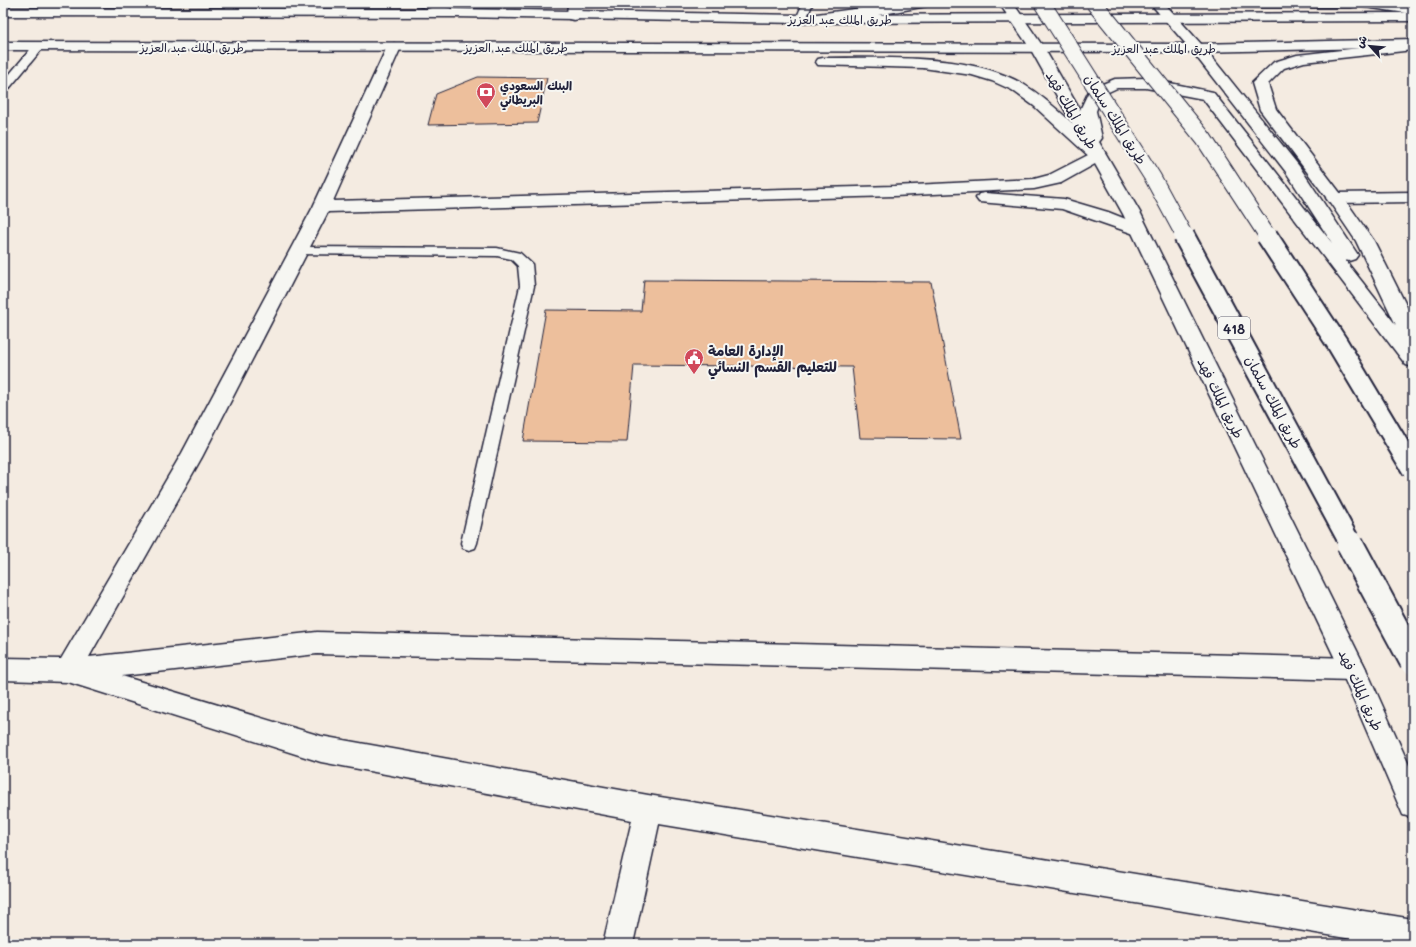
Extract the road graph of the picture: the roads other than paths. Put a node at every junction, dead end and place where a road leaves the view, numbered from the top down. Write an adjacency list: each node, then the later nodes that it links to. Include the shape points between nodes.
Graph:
1 (421, 3): 14 (lane)
2 (808, 3): 17 (lane)
3 (921, 3): 17 (main road)
4 (1042, 3): 38 (main road, طريق الملك سلمان / 418, bridge, via 1153,178)
5 (1094, 3): 36 (main road, bridge, via 1204,139 1336,343)
6 (1157, 3): 15 (main road)
7 (1239, 3): 8 (main road)
8 (1351, 3)
9 (1365, 3): 11 (main road)
10 (574, 10): 14 (main road, طريق الملك عبد العزيز); 17 (main road, طريق الملك عبد العزيز)
11 (1413, 10)
12 (1012, 11): 15 (main road, طريق الملك عبد العزيز); 17 (main road, طريق الملك عبد العزيز); 23 (main road, طريق الملك فهد)
13 (3, 12): 14 (main road, طريق الملك عبد العزيز)
14 (456, 13)
15 (1169, 16): 16 (main road, طريق الملك عبد العزيز); 24 (main road)
16 (1413, 17)
17 (807, 19)
18 (1413, 45): 24 (main road, طريق الملك عبد العزيز); 29 (main road, via 1302,58 1280,65 1260,83 1268,110)
19 (3, 46): 20 (main road, طريق الملك عبد العزيز)
20 (38, 47): 21 (main road, طريق الملك عبد العزيز); 25 (lane)
21 (394, 47): 22 (main road, طريق الملك عبد العزيز); 30 (main road)
22 (626, 47): 23 (main road, طريق الملك عبد العزيز); 26 (main road, via 808,61 940,65 990,75 1017,87 1048,109)
23 (1037, 48): 24 (main road, طريق الملك عبد العزيز); 26 (main road, طريق الملك فهد)
24 (1197, 48): 34 (main road, via 1293,170)
25 (3, 89)
26 (1098, 156): 27 (main road, via 1055,179 1034,184); 31 (main road, طريق الملك فهد); 35 (main road, via 1088,111 1095,92 1115,84 1146,83 1208,95)
27 (894, 191): 30 (main road); 31 (main road, via 1064,204)
28 (1413, 197): 29 (main road)
29 (1335, 198): 33 (main road, via 1365,241)
30 (322, 207): 32 (main road)
31 (1140, 231): 40 (main road, طريق الملك فهد)
32 (298, 251): 37 (lane, via 497,252 516,256 526,264 527,286); 41 (main road, via 191,457)
33 (1413, 339)
34 (1413, 353)
35 (1413, 360)
36 (1413, 470)
37 (469, 543)
38 (1413, 661)
39 (3, 669): 41 (main road)
40 (1353, 669): 41 (main road, via 316,643); 42 (main road, طريق الملك فهد)
41 (68, 671): 43 (main road, via 321,749)
42 (1413, 805)
43 (648, 809): 44 (main road); 45 (main road)
44 (1413, 934)
45 (618, 944)

